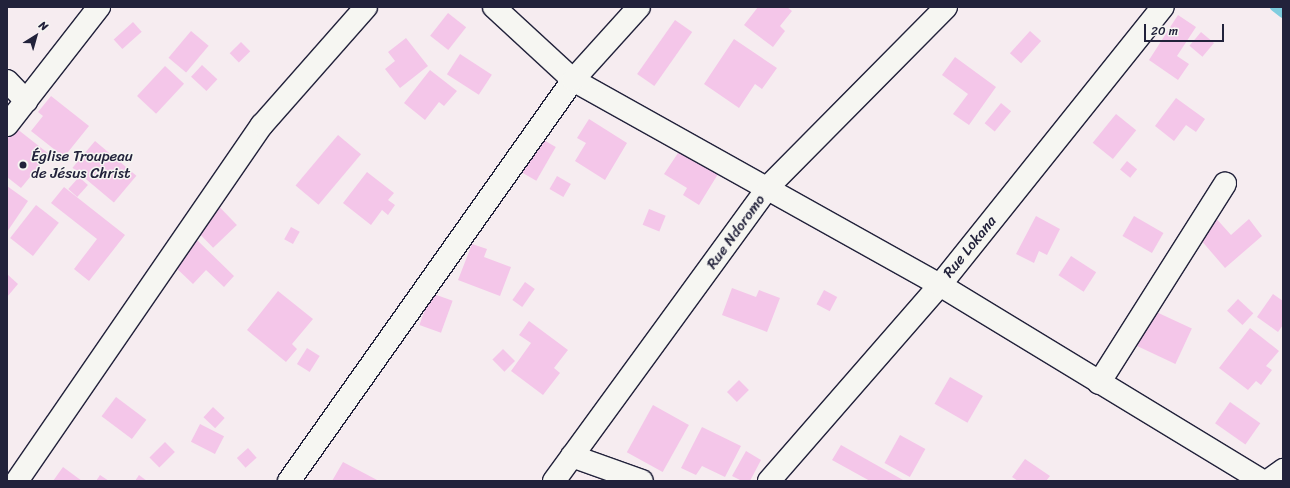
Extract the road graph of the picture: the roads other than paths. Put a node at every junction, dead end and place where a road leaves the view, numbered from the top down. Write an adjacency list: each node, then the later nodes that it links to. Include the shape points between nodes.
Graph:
1 (99, 7): 9 (street)
2 (366, 7): 17 (street, via 262,125)
3 (494, 7): 7 (street)
4 (639, 7): 7 (street)
5 (946, 7): 12 (street, Rue Ndoromo)
6 (1163, 7): 13 (street, Rue Lokana)
7 (573, 80): 12 (street); 18 (street)
8 (7, 81): 9 (street)
9 (26, 101): 10 (street)
10 (7, 125)
11 (1225, 184): 14 (street)
12 (768, 187): 13 (street); 15 (street, Rue Ndoromo)
13 (940, 285): 14 (street); 21 (street, Rue Lokana)
14 (1099, 383): 22 (street)
15 (572, 456): 19 (street, Rue Ndoromo); 20 (street)
16 (1283, 470): 23 (street)
17 (17, 481)
18 (289, 481)
19 (554, 481)
20 (642, 481)
21 (769, 481)
22 (1262, 481)
23 (1268, 481)

